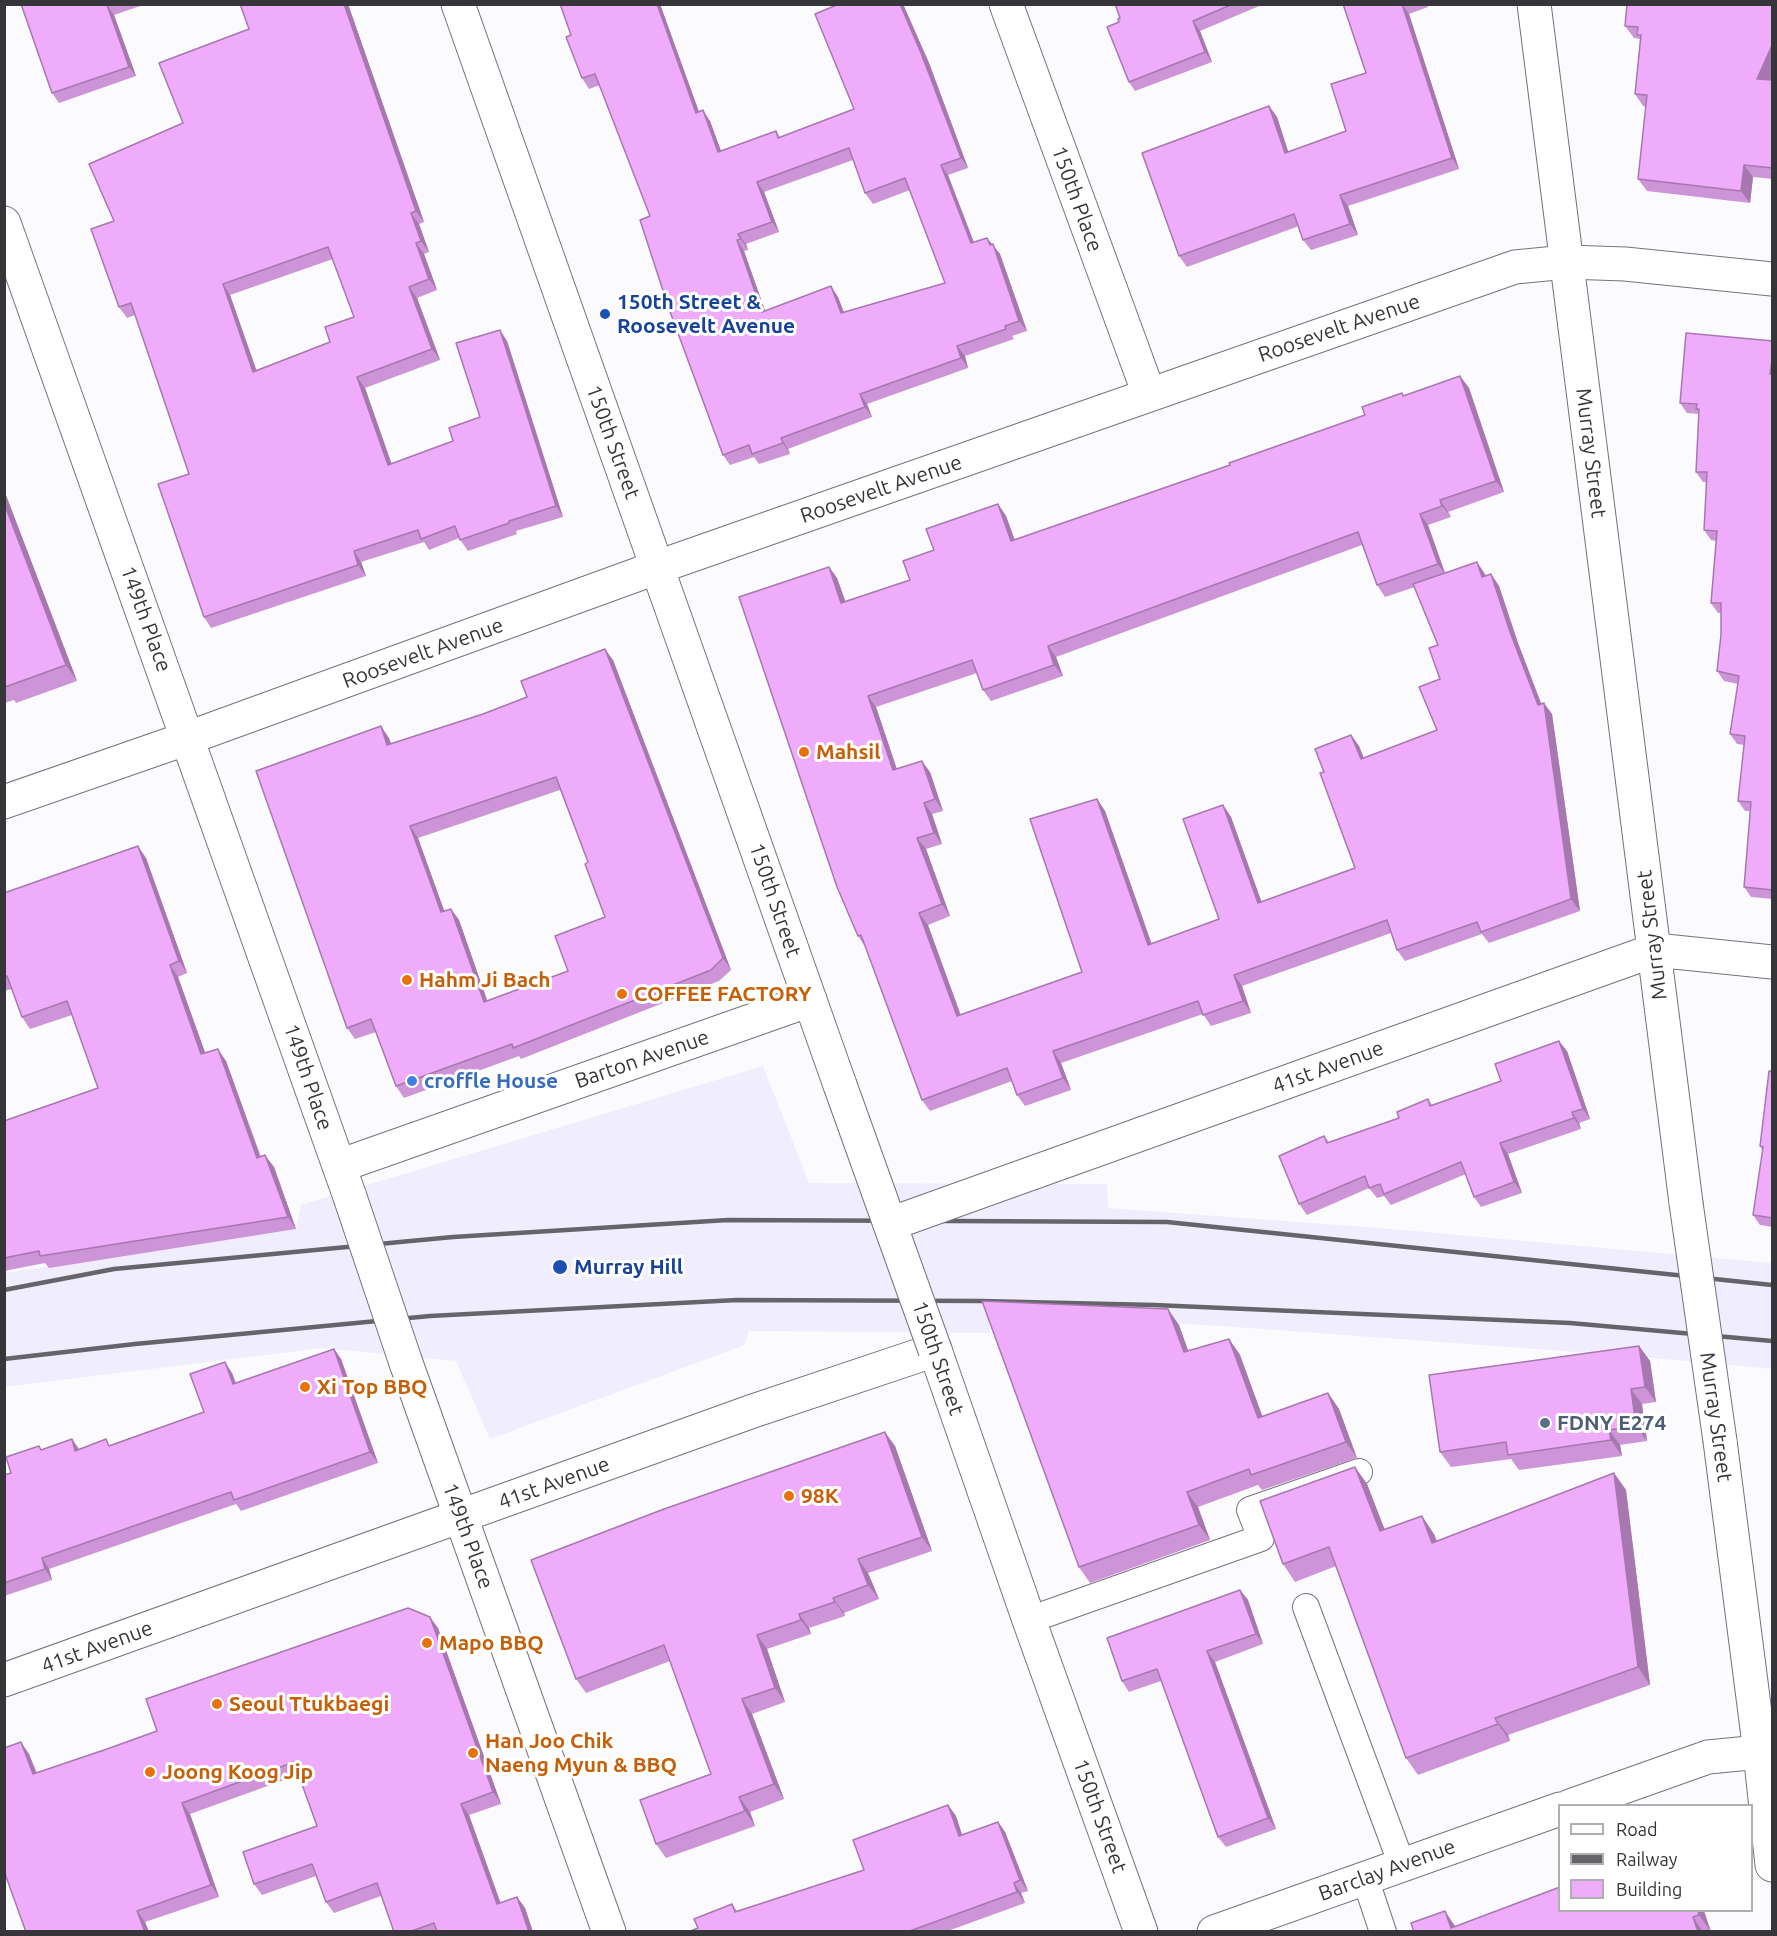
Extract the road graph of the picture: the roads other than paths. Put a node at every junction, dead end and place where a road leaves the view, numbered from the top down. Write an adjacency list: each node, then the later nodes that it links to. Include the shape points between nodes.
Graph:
1 (458, 4): 8 (street, 150th Street)
2 (1006, 4): 7 (street, 150th Place)
3 (1534, 4): 5 (street, Murray Street)
4 (4, 223): 9 (street, 149th Place)
5 (1567, 262): 6 (street, Roosevelt Avenue); 7 (street, Roosevelt Avenue, via 1515,267); 11 (street, Murray Street)
6 (1773, 279)
7 (1149, 394): 8 (street, Roosevelt Avenue)
8 (658, 567): 9 (street, Roosevelt Avenue); 13 (street, 150th Street)
9 (188, 738): 10 (street, Roosevelt Avenue); 14 (street, 149th Place)
10 (4, 802)
11 (1655, 950): 12 (street, 41st Avenue); 15 (street, 41st Avenue, bridge); 22 (street, Murray Street, bridge, via 1686,1203)
12 (1773, 962)
13 (810, 1000): 14 (street, Barton Avenue); 15 (street, 150th Street, bridge)
14 (339, 1166): 18 (street, 149th Place, bridge)
15 (890, 1224): 16 (street, 150th Street, bridge)
16 (935, 1350): 18 (street, 41st Avenue, via 753,1411); 20 (street, 150th Street)
17 (1359, 1472): 20 (lane, via 1250,1510 1261,1538)
18 (462, 1517): 21 (street, 41st Avenue); 28 (street, 149th Place)
19 (1306, 1607): 25 (lane)
20 (1029, 1620): 29 (street, 150th Street)
21 (4, 1680)
22 (1766, 1753): 23 (street, via 1708,1757); 26 (street, Murray Street)
23 (1576, 1804)
24 (1558, 1810): 25 (street, Barclay Avenue)
25 (1402, 1864): 27 (street, Barclay Avenue)
26 (1773, 1865)
27 (1365, 1878): 30 (street, Barclay Avenue); 31 (lane)
28 (609, 1932)
29 (1141, 1932)
30 (1214, 1932)
31 (1383, 1932)

